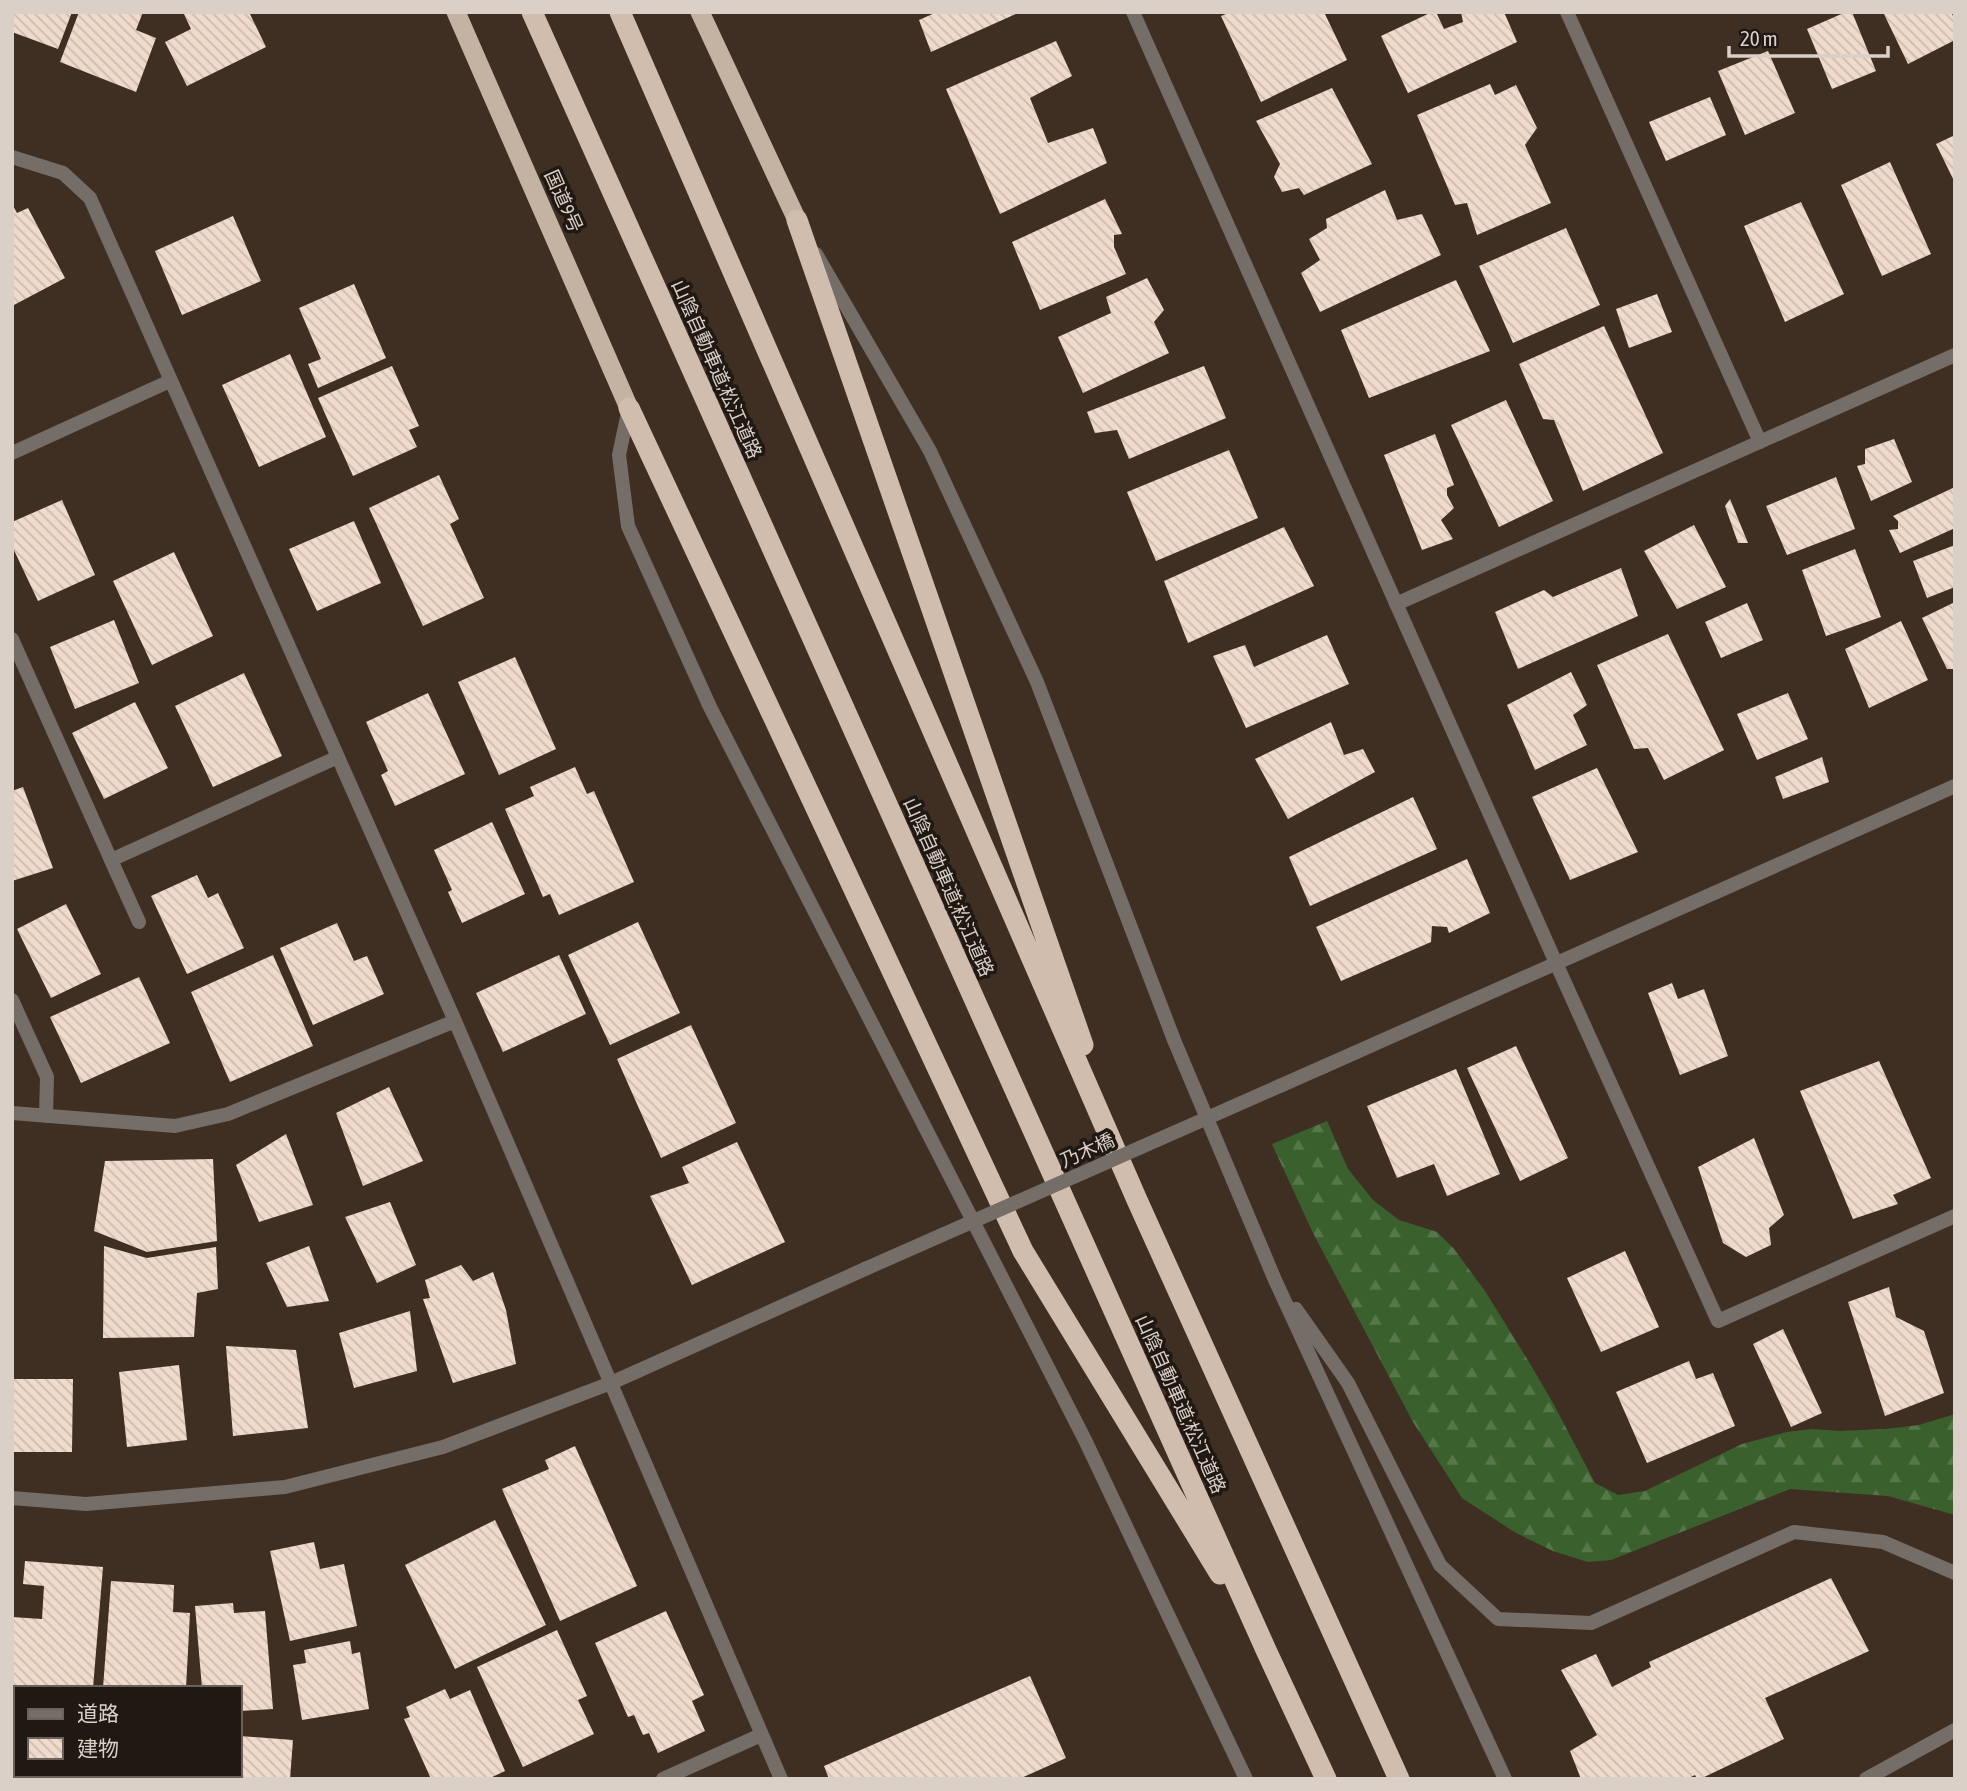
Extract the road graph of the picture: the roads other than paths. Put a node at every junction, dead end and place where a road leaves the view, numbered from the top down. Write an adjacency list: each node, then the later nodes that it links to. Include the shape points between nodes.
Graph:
1 (457, 12): 11 (highway, 国道9号)
2 (532, 12): 31 (highway, 山陰自動車道;松江道路)
3 (620, 12): 25 (highway)
4 (700, 12): 8 (highway)
5 (1133, 12): 14 (street)
6 (1567, 12): 12 (street)
7 (12, 158): 10 (street, via 63,173 90,198)
8 (797, 220): 25 (highway); 27 (street, via 930,451 1037,682 1174,1040)
9 (1955, 355): 12 (street)
10 (170, 381): 13 (street); 16 (street)
11 (629, 408): 31 (highway, via 1023,1251); 36 (street, via 619,455 628,526 699,683 1084,1440)
12 (1760, 442): 14 (street)
13 (12, 453)
14 (1396, 604): 20 (street)
15 (12, 639): 18 (street)
16 (338, 757): 18 (street); 22 (street)
17 (1955, 786): 20 (street, 乃木橋)
18 (111, 860): 19 (street)
19 (139, 922)
20 (1556, 963): 26 (street, via 1718,1321); 28 (street, 乃木橋, bridge)
21 (12, 1000): 24 (street, via 47,1077)
22 (455, 1021): 24 (street, via 228,1114 175,1126); 28 (street)
23 (12, 1113): 24 (street)
24 (46, 1116)
25 (1137, 1200): 38 (highway)
26 (1955, 1216)
27 (1275, 1280): 30 (street, via 1348,1383 1440,1565 1498,1619 1591,1623 1794,1532 1883,1542); 39 (street)
28 (611, 1383): 29 (street, 乃木橋, via 443,1447 285,1487 86,1504); 33 (street)
29 (12, 1498)
30 (1955, 1573)
31 (1266, 1650): 37 (highway, 山陰自動車道;松江道路)
32 (1953, 1729): 40 (street)
33 (761, 1735): 34 (street); 35 (street)
34 (663, 1779)
35 (781, 1779)
36 (1246, 1779)
37 (1326, 1779)
38 (1399, 1779)
39 (1506, 1779)
40 (1866, 1779)

